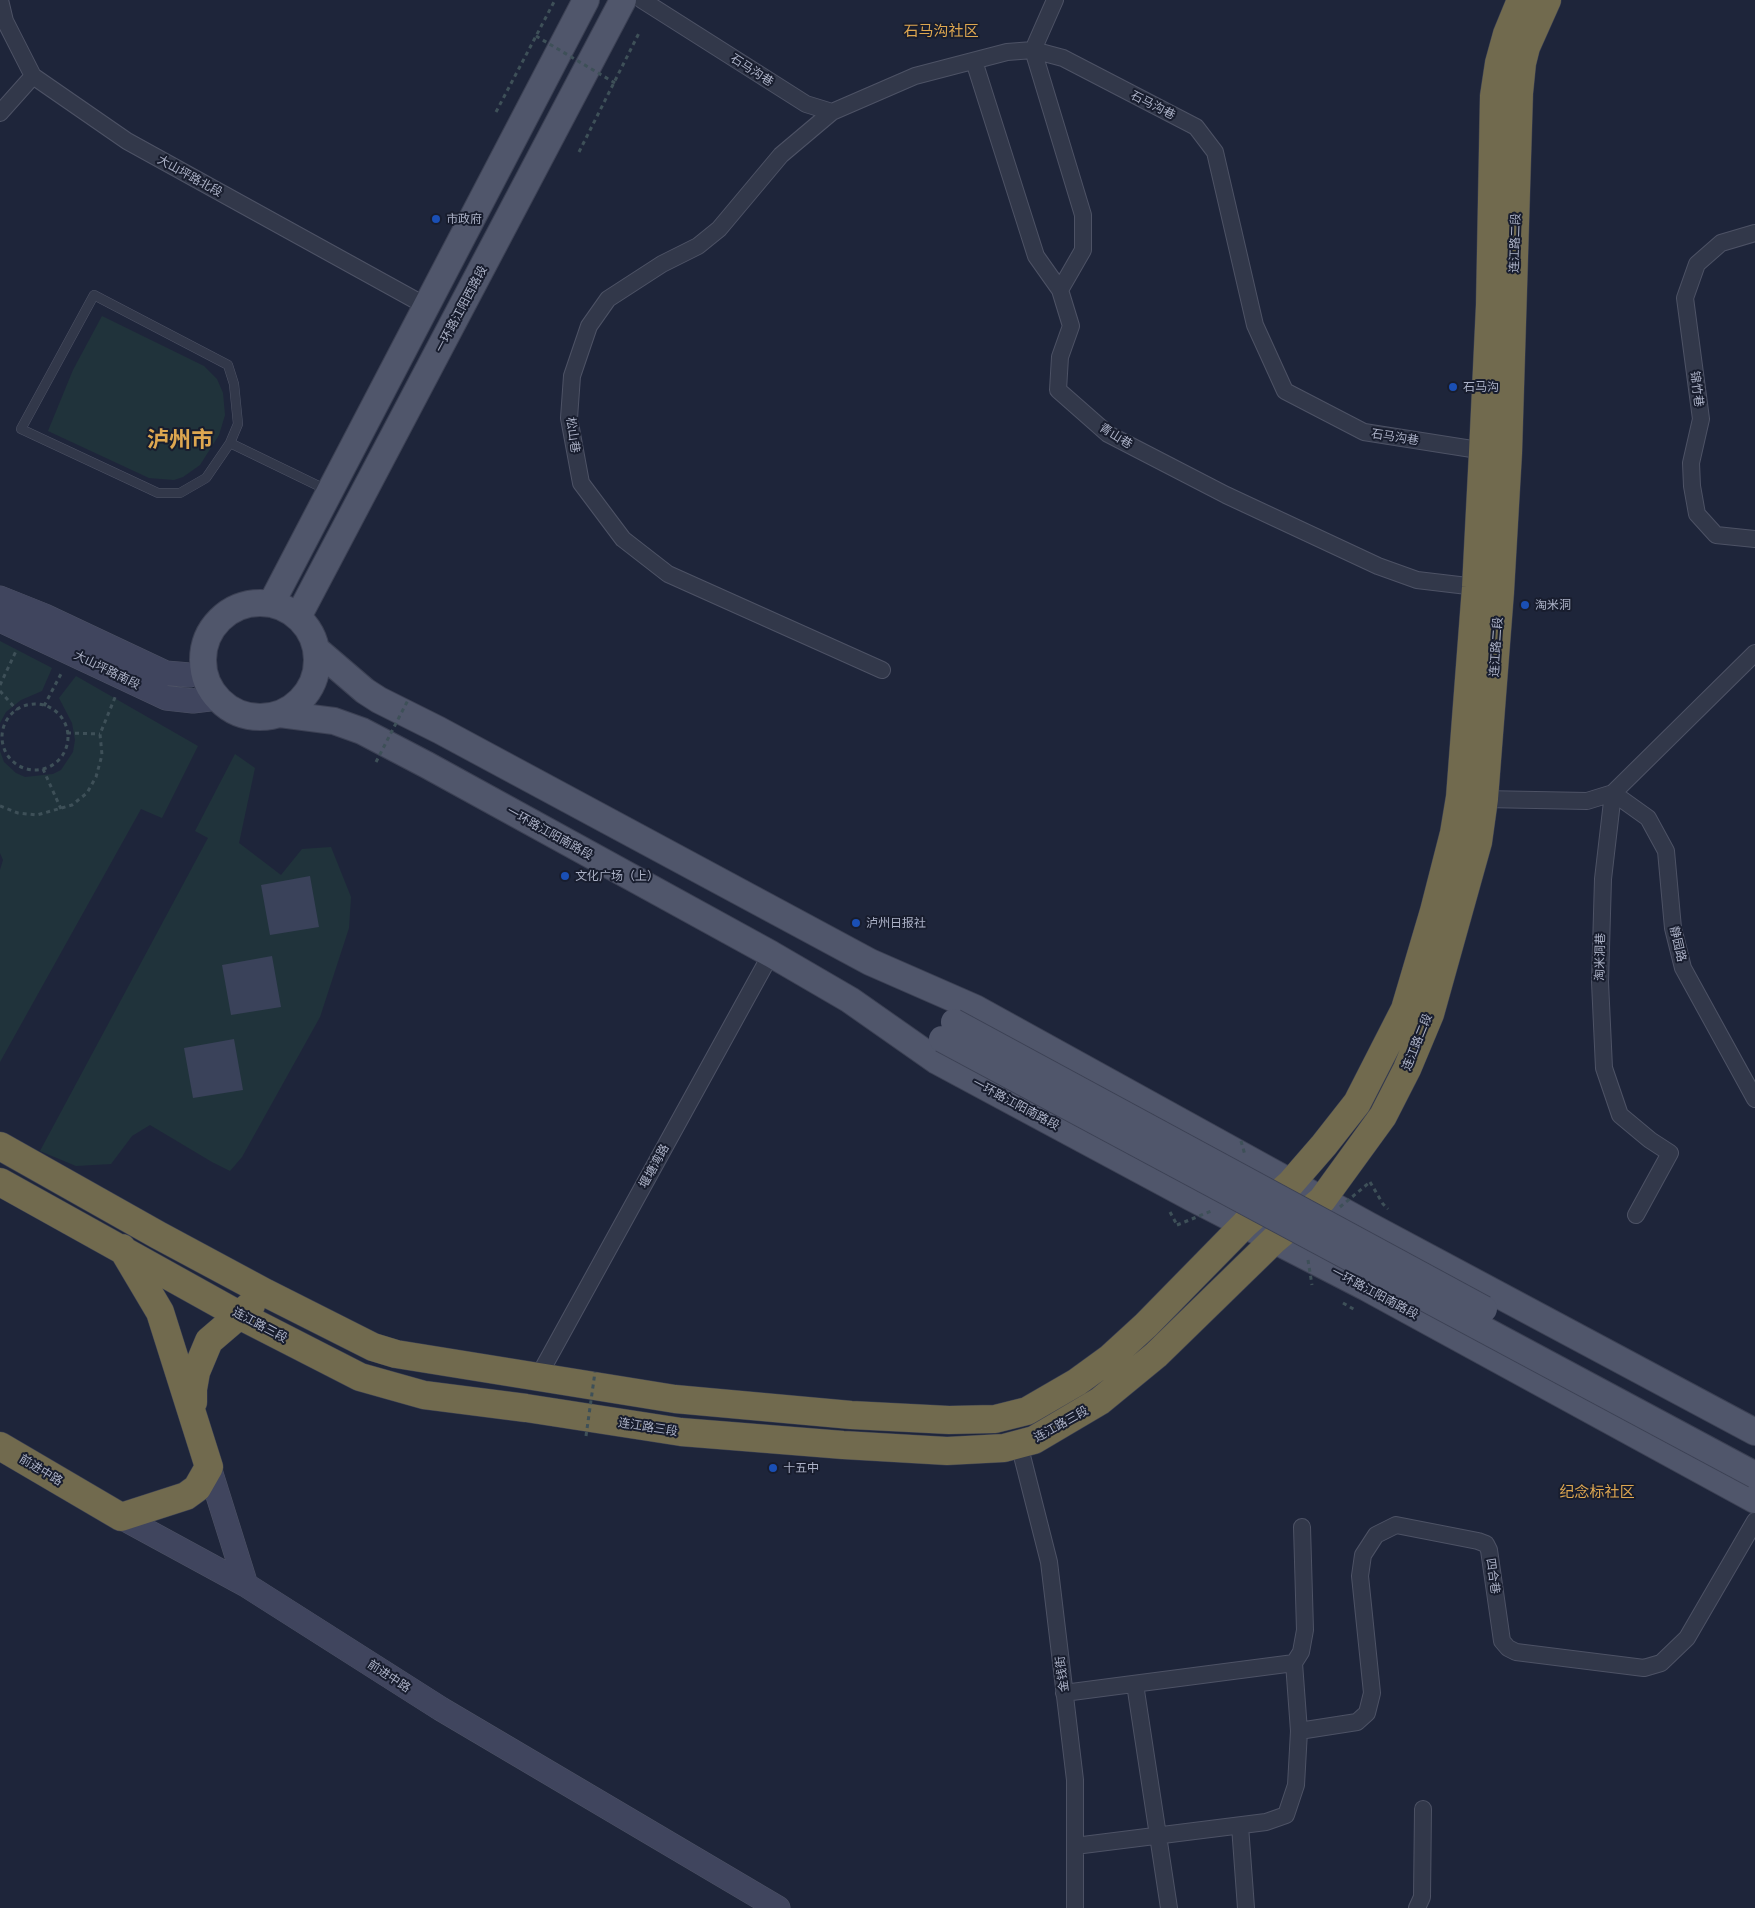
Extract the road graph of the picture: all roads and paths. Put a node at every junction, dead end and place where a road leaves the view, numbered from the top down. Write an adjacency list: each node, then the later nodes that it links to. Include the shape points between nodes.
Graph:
1 (0, 0): 13 (street, 大山坪路北段, via 5,21)
2 (555, 0): 10 (path)
3 (586, 0): 21 (main road)
4 (623, 0): 29 (main road, 一环路江阳西路段)
5 (642, 0): 17 (street, 石马沟巷, via 806,104)
6 (1055, 0): 11 (street)
7 (1521, 0): 23 (highway, 连江路二段, via 1499,62 1494,96 1490,305)
8 (1548, 0): 23 (highway, 连江路二段, via 1522,63)
9 (639, 33): 14 (path)
10 (536, 36): 14 (path, bridge); 16 (path)
11 (1033, 50): 12 (street, 石马沟巷, via 1007,52); 20 (street, via 1083,215 1084,250); 23 (street, 石马沟巷, via 1063,58 1196,127 1215,152 1255,325 1285,391 1364,432)
12 (974, 61): 17 (street, 石马沟巷, via 915,76); 20 (street, 青山巷, via 1036,256)
13 (33, 76): 15 (street); 21 (street, 大山坪路北段, via 127,141)
14 (614, 83): 18 (path)
15 (0, 112)
16 (496, 112)
17 (832, 112): 35 (street, 松山巷, via 781,155 719,229 698,246 662,264 608,299 588,326 574,368 569,418 580,483 623,539 668,574)
18 (579, 152)
19 (1755, 233): 25 (street, 锦竹巷, via 1722,243 1697,264 1685,298 1701,419 1691,463 1698,514 1716,536)
20 (1060, 290): 26 (street, 青山巷, via 1071,326 1060,357 1058,390 1108,434 1226,495 1378,566 1417,580)
21 (426, 306): 24 (main road)
22 (230, 443): 22 (lane, via 238,424 234,384 228,366 94,295 21,429 158,493 180,493 206,478); 24 (lane)
23 (1496, 452): 26 (highway, 连江路二段); 51 (highway, 连江路二段, via 1500,592)
24 (329, 491): 28 (main road)
25 (1755, 539)
26 (1476, 587): 63 (highway, 连江路二段, via 1460,797 1454,834 1405,1009 1357,1102)
27 (0, 598): 36 (street, 大山坪路南段, via 166,673 190,675)
28 (271, 604): 29 (main road); 36 (main road, via 239,607 214,626 207,640)
29 (298, 618): 32 (main road, via 310,632)
30 (0, 620): 31 (street, 大山坪路南段)
31 (25, 631): 34 (street, 大山坪路南段); 38 (path)
32 (316, 649): 44 (main road, via 317,665 306,695 294,707); 55 (main road, via 379,700)
33 (1755, 653): 50 (street)
34 (72, 654): 37 (street, 大山坪路南段); 42 (path)
35 (882, 670)
36 (205, 672): 40 (main road)
37 (122, 678): 40 (street, 大山坪路南段, via 166,698 193,701); 46 (path)
38 (0, 685)
39 (0, 691): 43 (path)
40 (218, 698): 44 (main road, via 234,711 253,717)
41 (408, 700): 48 (path, bridge)
42 (44, 706): 43 (path, via 34,704); 45 (path, via 62,719)
43 (17, 710): 47 (path, via 3,729)
44 (280, 714): 54 (main road, 一环路江阳南路段, via 334,721 362,731)
45 (67, 733): 46 (path); 49 (path, via 65,751 50,767)
46 (100, 734): 53 (path, via 102,755 96,778 87,793)
47 (2, 750): 49 (path, via 18,765)
48 (376, 762)
49 (43, 769): 53 (path)
50 (1613, 793): 51 (street, via 1587,801); 58 (street, 静园路, via 1648,818 1666,851 1673,928 1683,968); 67 (street, 淘米洞巷, via 1603,879 1600,982 1604,1068 1620,1115 1670,1153)
51 (1484, 799): 65 (highway, 连江路二段, via 1478,842 1426,1022 1383,1116)
52 (0, 806): 53 (path, via 18,813 37,815)
53 (61, 810)
54 (771, 954): 56 (main road, 一环路江阳南路段); 76 (street, 堰塘湾路)
55 (870, 962): 57 (main road); 59 (main road, via 975,1008)
56 (850, 1000): 57 (main road); 64 (main road, 一环路江阳南路段, via 937,1061)
57 (948, 1031): 82 (main road, bridge); 84 (main road, bridge)
58 (1755, 1099)
59 (1208, 1136): 63 (main road); 64 (main road, via 1216,1150 1213,1176 1206,1186)
60 (0, 1146): 72 (highway)
61 (0, 1182): 70 (highway, 连江路三段)
62 (1370, 1182): 66 (path)
63 (1291, 1183): 65 (main road); 68 (highway, 连江路二段)
64 (1186, 1195): 68 (main road, 一环路江阳南路段)
65 (1322, 1200): 69 (highway, 连江路二段); 71 (main road)
66 (1389, 1210)
67 (1636, 1215)
68 (1245, 1224): 69 (main road, 一环路江阳南路段); 76 (highway, via 1110,1358 1027,1411 995,1419 851,1415 694,1401)
69 (1274, 1240): 73 (main road, 一环路江阳南路段); 80 (highway, 连江路三段, via 1127,1381 1063,1425)
70 (122, 1248): 74 (highway, 连江路三段); 77 (highway, via 160,1312)
71 (1424, 1255): 73 (main road, via 1404,1258 1390,1276 1389,1288); 78 (main road)
72 (266, 1293): 74 (highway); 76 (highway, via 374,1347 396,1354)
73 (1401, 1307): 85 (main road, 一环路江阳南路段)
74 (239, 1314): 77 (highway, via 209,1341 202,1354 193,1388); 80 (highway, 连江路三段, via 360,1377 424,1395 681,1432 947,1450 1004,1448)
75 (595, 1372): 79 (path, bridge)
76 (538, 1377)
77 (193, 1413): 83 (highway)
78 (1755, 1432)
79 (586, 1436)
80 (1019, 1444): 92 (street, 金钱街, via 1049,1562)
81 (0, 1446): 86 (highway, 前进中路)
82 (1755, 1456)
83 (209, 1468): 86 (highway, via 197,1488 186,1496); 89 (street)
84 (1755, 1476)
85 (1755, 1500)
86 (121, 1517): 89 (street, 前进中路)
87 (1755, 1521): 93 (street, 四合巷, via 1687,1638 1661,1663 1644,1668 1516,1652 1508,1648 1502,1641 1486,1544 1396,1525 1376,1535 1363,1556 1360,1576 1372,1693 1367,1713 1357,1722)
88 (1302, 1527): 90 (street, via 1305,1630 1301,1652)
89 (246, 1585): 98 (street, 前进中路, via 440,1709)
90 (1294, 1662): 91 (street); 93 (street)
91 (1135, 1684): 92 (street); 96 (street)
92 (1064, 1693): 97 (street, 金钱街, via 1075,1780)
93 (1299, 1731): 95 (street, via 1296,1785 1286,1814 1266,1822)
94 (1423, 1809): 102 (street, via 1422,1897)
95 (1240, 1826): 96 (street); 101 (street)
96 (1157, 1836): 97 (street); 100 (street)
97 (1075, 1846): 99 (street, 金钱街)
98 (778, 1908)
99 (1075, 1908)
100 (1169, 1908)
101 (1246, 1908)
102 (1417, 1908)

